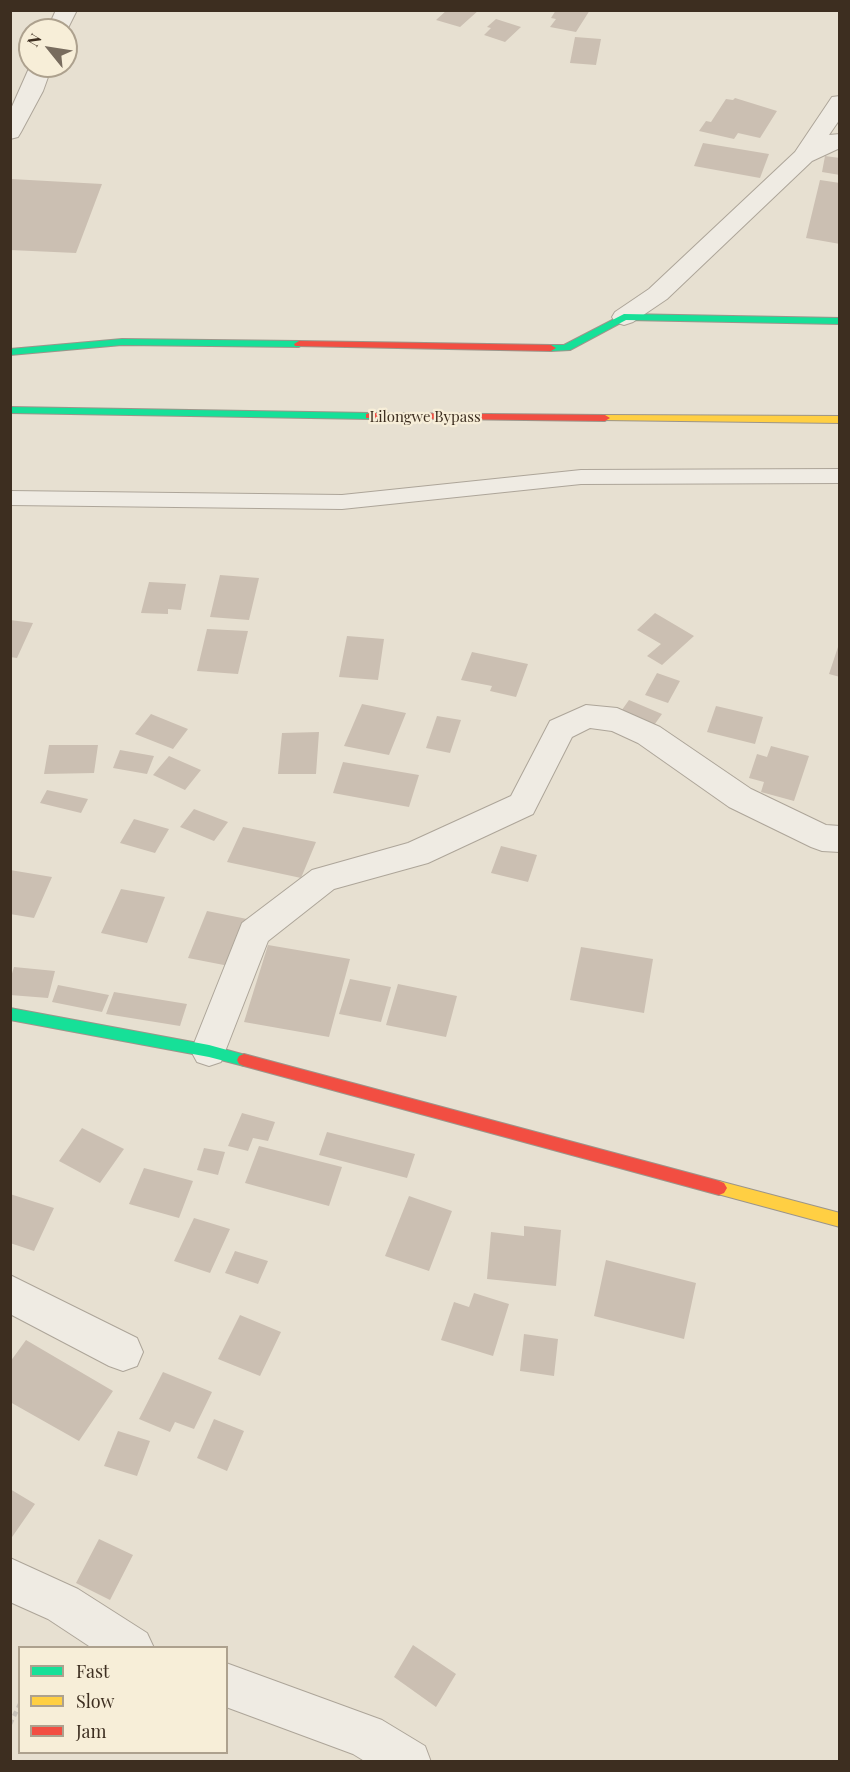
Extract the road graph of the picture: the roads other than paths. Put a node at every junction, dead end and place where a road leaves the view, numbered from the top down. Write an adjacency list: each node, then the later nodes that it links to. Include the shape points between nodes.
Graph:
1 (37, 78): 3 (street)
2 (840, 102): 5 (street)
3 (10, 132)
4 (840, 141): 5 (street, via 831,141)
5 (804, 156): 6 (street, via 658,294)
6 (624, 317): 7 (street); 8 (street, via 566,348 122,342)
7 (840, 321)
8 (10, 352)
9 (10, 410): 10 (street, Lilongwe Bypass)
10 (840, 420)
11 (840, 476): 12 (lane, via 581,477 342,502)
12 (10, 498)
13 (840, 838): 15 (street, via 822,838 740,798 649,735 617,720 586,716 561,729 522,805 416,854 324,879 254,933)
14 (10, 1014): 15 (street)
15 (209, 1052): 16 (street)
16 (840, 1220)
17 (10, 1293): 18 (street)
18 (123, 1352)
19 (10, 1579): 20 (street, via 63,1604)
20 (130, 1646)
21 (228, 1686): 22 (street, via 366,1736)
22 (409, 1761)

